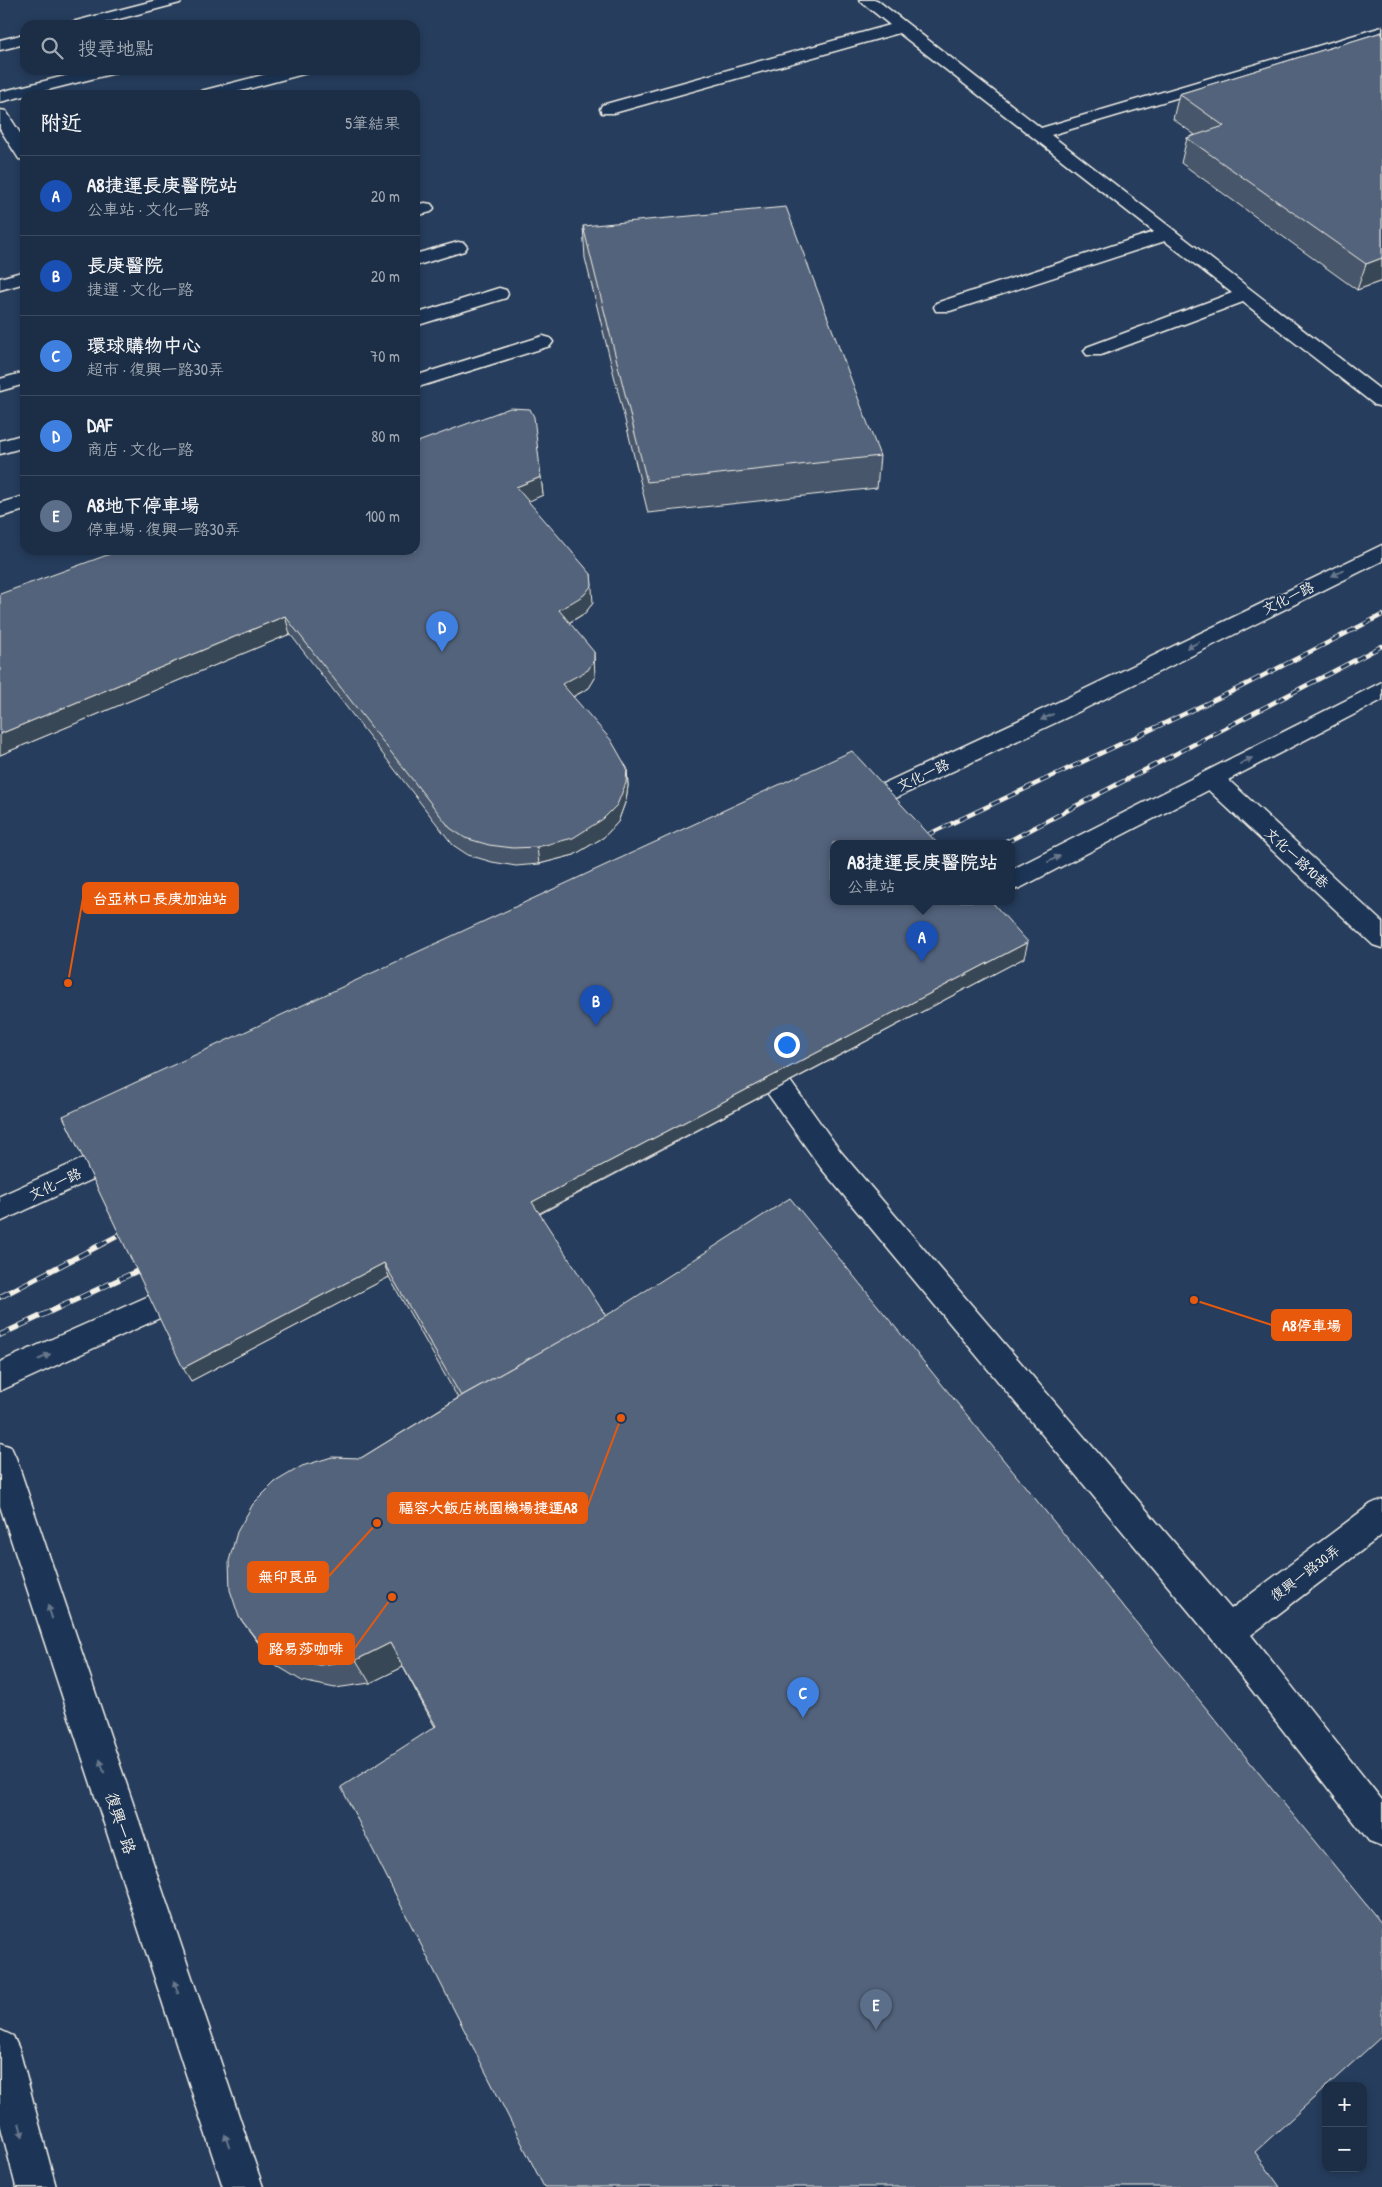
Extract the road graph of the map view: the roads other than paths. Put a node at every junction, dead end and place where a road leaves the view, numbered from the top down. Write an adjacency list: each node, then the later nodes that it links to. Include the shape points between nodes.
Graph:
1 (175, 0): 3 (street)
2 (867, 0): 4 (street)
3 (97, 20)
4 (901, 27): 14 (street); 16 (street)
5 (1382, 32): 16 (street)
6 (20, 40): 7 (street)
7 (0, 45)
8 (90, 75): 10 (street)
9 (282, 75): 11 (street)
10 (31, 90)
11 (226, 90)
12 (20, 93): 13 (street)
13 (0, 98)
14 (608, 109)
15 (0, 115): 17 (street)
16 (1038, 134): 20 (street)
17 (20, 144)
18 (20, 148): 19 (street)
19 (0, 150)
20 (1167, 234): 26 (street); 27 (street)
21 (458, 247): 22 (street)
22 (420, 258)
23 (20, 278): 24 (street)
24 (0, 284)
25 (499, 294): 28 (street)
26 (1245, 295): 30 (street); 34 (street)
27 (943, 307)
28 (420, 318)
29 (544, 342): 32 (street)
30 (1094, 351)
31 (20, 379): 33 (street)
32 (420, 380)
33 (0, 385)
34 (1382, 401)
35 (20, 442): 36 (street)
36 (0, 448)
37 (20, 504): 38 (street)
38 (0, 510)
39 (1382, 552): 42 (street, 文化一路, one-way to 42, via 1064,709)
40 (1382, 690): 41 (street, one-way to 40)
41 (1212, 779): 43 (street, one-way to 41); 44 (street, 文化一路10巷)
42 (831, 818)
43 (1015, 879)
44 (1382, 938)
45 (743, 1039): 52 (street, via 831,1160)
46 (144, 1142): 47 (street, 文化一路)
47 (0, 1210)
48 (210, 1282): 49 (street, one-way to 48)
49 (0, 1377)
50 (0, 1458): 56 (street, 復興一路, one-way to 50)
51 (1382, 1515): 52 (street, 復興一路30弄)
52 (1228, 1632): 53 (street)
53 (1382, 1828)
54 (0, 2049): 55 (street, one-way to 55)
55 (36, 2187)
56 (243, 2187)

